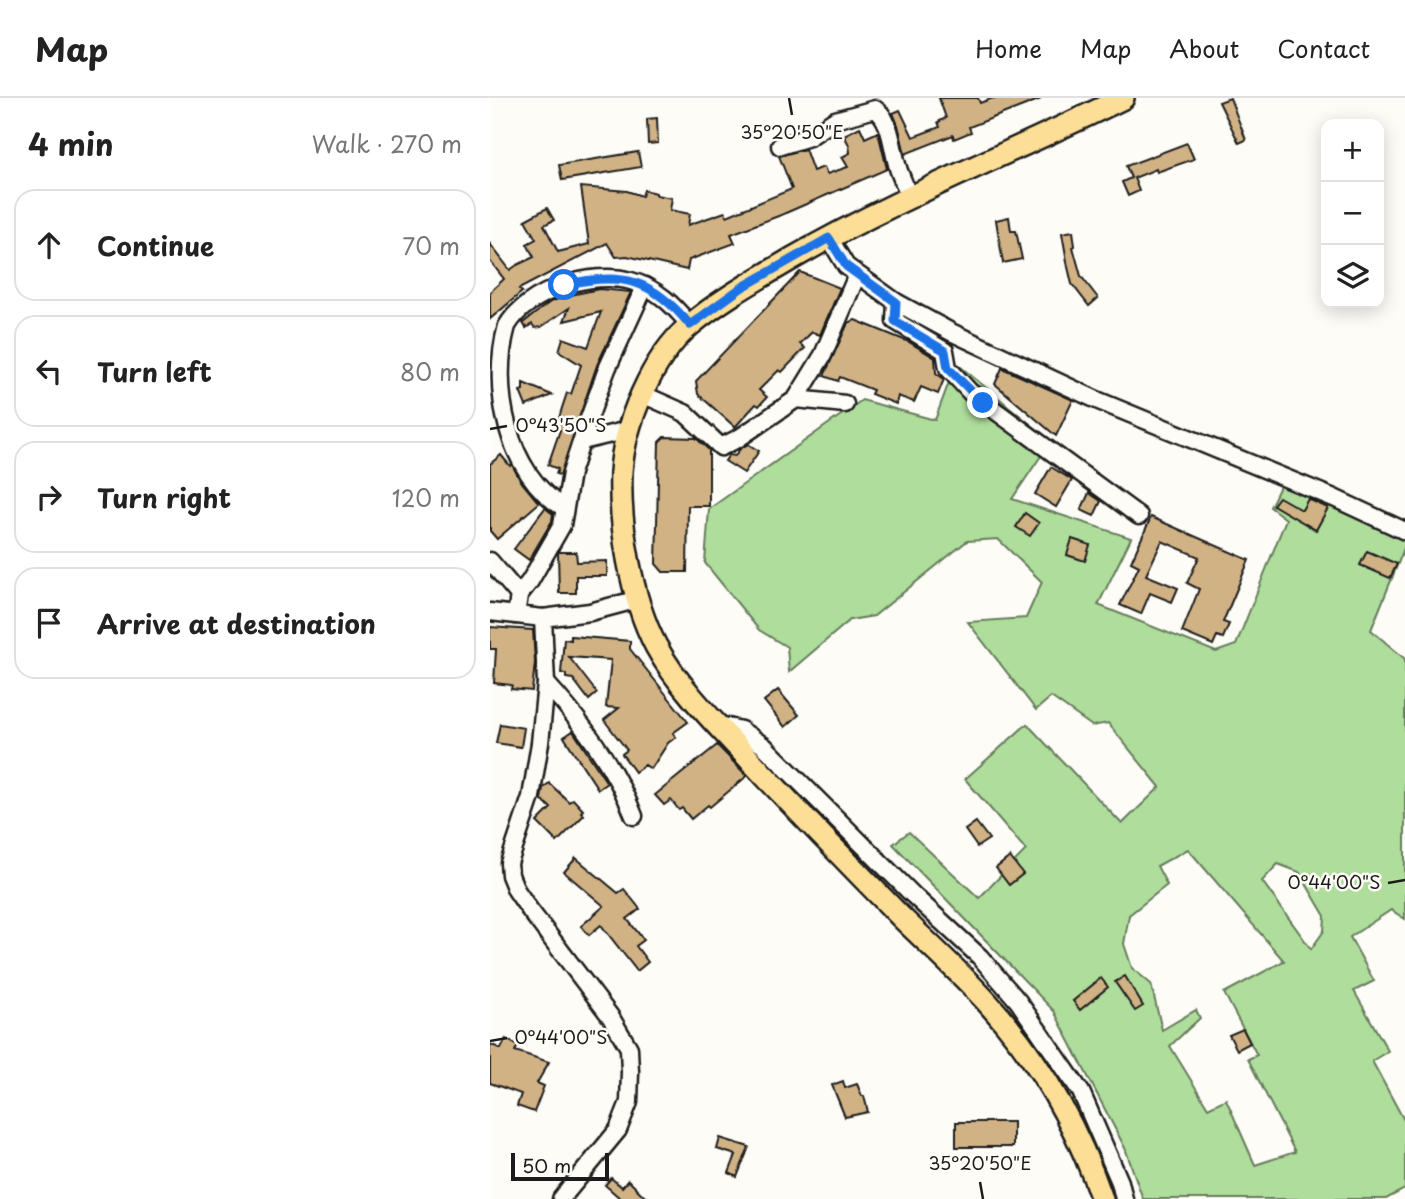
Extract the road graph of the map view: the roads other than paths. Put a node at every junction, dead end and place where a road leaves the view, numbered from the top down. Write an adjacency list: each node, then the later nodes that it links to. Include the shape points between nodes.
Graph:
1 (1122, 98): 3 (main road)
2 (780, 146): 3 (street, via 809,137 835,120 875,109 885,121)
3 (909, 197): 4 (main road)
4 (829, 238): 5 (street); 8 (main road, via 741,288)
5 (857, 275): 7 (street); 11 (street, via 823,355)
6 (645, 286): 8 (street, via 671,303); 9 (street, via 614,278 564,285 524,306); 14 (street, via 607,369)
7 (896, 302): 16 (street, via 895,321 945,351 948,368 970,392); 17 (street, via 1099,401)
8 (690, 325): 10 (main road)
9 (496, 331): 15 (street, via 495,407 501,430 531,478)
10 (642, 394): 11 (street, via 685,413 720,447); 13 (main road)
11 (796, 399): 12 (street)
12 (845, 404)
13 (628, 430): 14 (street); 20 (main road, via 620,493 629,564)
14 (582, 441): 15 (street)
15 (564, 508): 19 (street, via 553,543)
16 (1139, 516)
17 (1405, 531)
18 (490, 561): 19 (street)
19 (519, 595): 22 (street)
20 (639, 599): 23 (street); 25 (main road, via 665,662)
21 (490, 612): 22 (street)
22 (516, 615): 23 (street)
23 (543, 618): 24 (street)
24 (546, 683): 26 (street, via 579,721 616,776); 27 (street, via 531,797 509,863 510,875 529,909 610,1016 629,1048 630,1072 629,1102 618,1130)
25 (715, 724): 28 (main road, via 1005,1023 1062,1106); 29 (street, via 741,730 764,746 980,957 1018,1001 1081,1092)
26 (634, 816)
27 (561, 1199)
28 (1102, 1199)
29 (1124, 1199)

